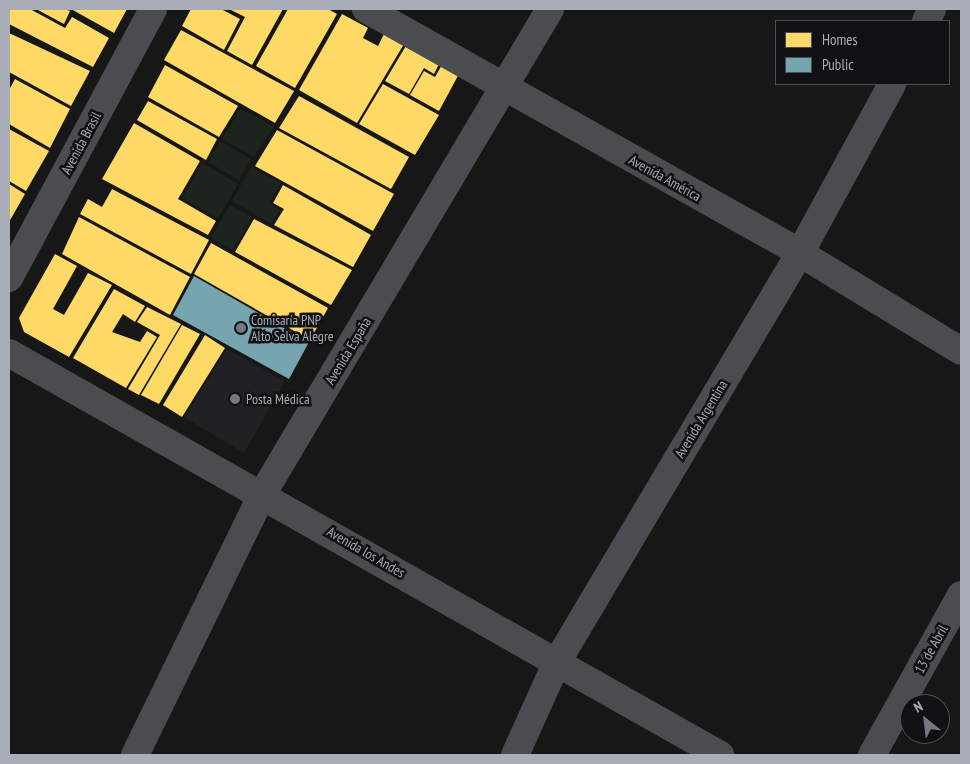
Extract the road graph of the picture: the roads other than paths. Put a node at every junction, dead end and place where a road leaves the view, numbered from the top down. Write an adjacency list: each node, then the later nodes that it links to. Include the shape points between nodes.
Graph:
1 (153, 9): 7 (street, Avenida Brasil)
2 (366, 9): 5 (street, Avenida América)
3 (550, 9): 5 (street, Avenida España)
4 (891, 85): 6 (street, Avenida Argentina)
5 (505, 87): 6 (street, Avenida América); 10 (street, Avenida España)
6 (800, 254): 8 (street, Avenida América); 12 (street, Avenida Argentina)
7 (9, 278)
8 (961, 351)
9 (9, 353): 10 (street, Avenida los Andes)
10 (263, 493): 12 (street, Avenida los Andes); 13 (street, Avenida España)
11 (961, 595): 16 (street, 13 de Abril)
12 (557, 662): 14 (street, Avenida Argentina); 15 (street, Avenida los Andes)
13 (135, 755)
14 (515, 755)
15 (720, 755)
16 (872, 755)

